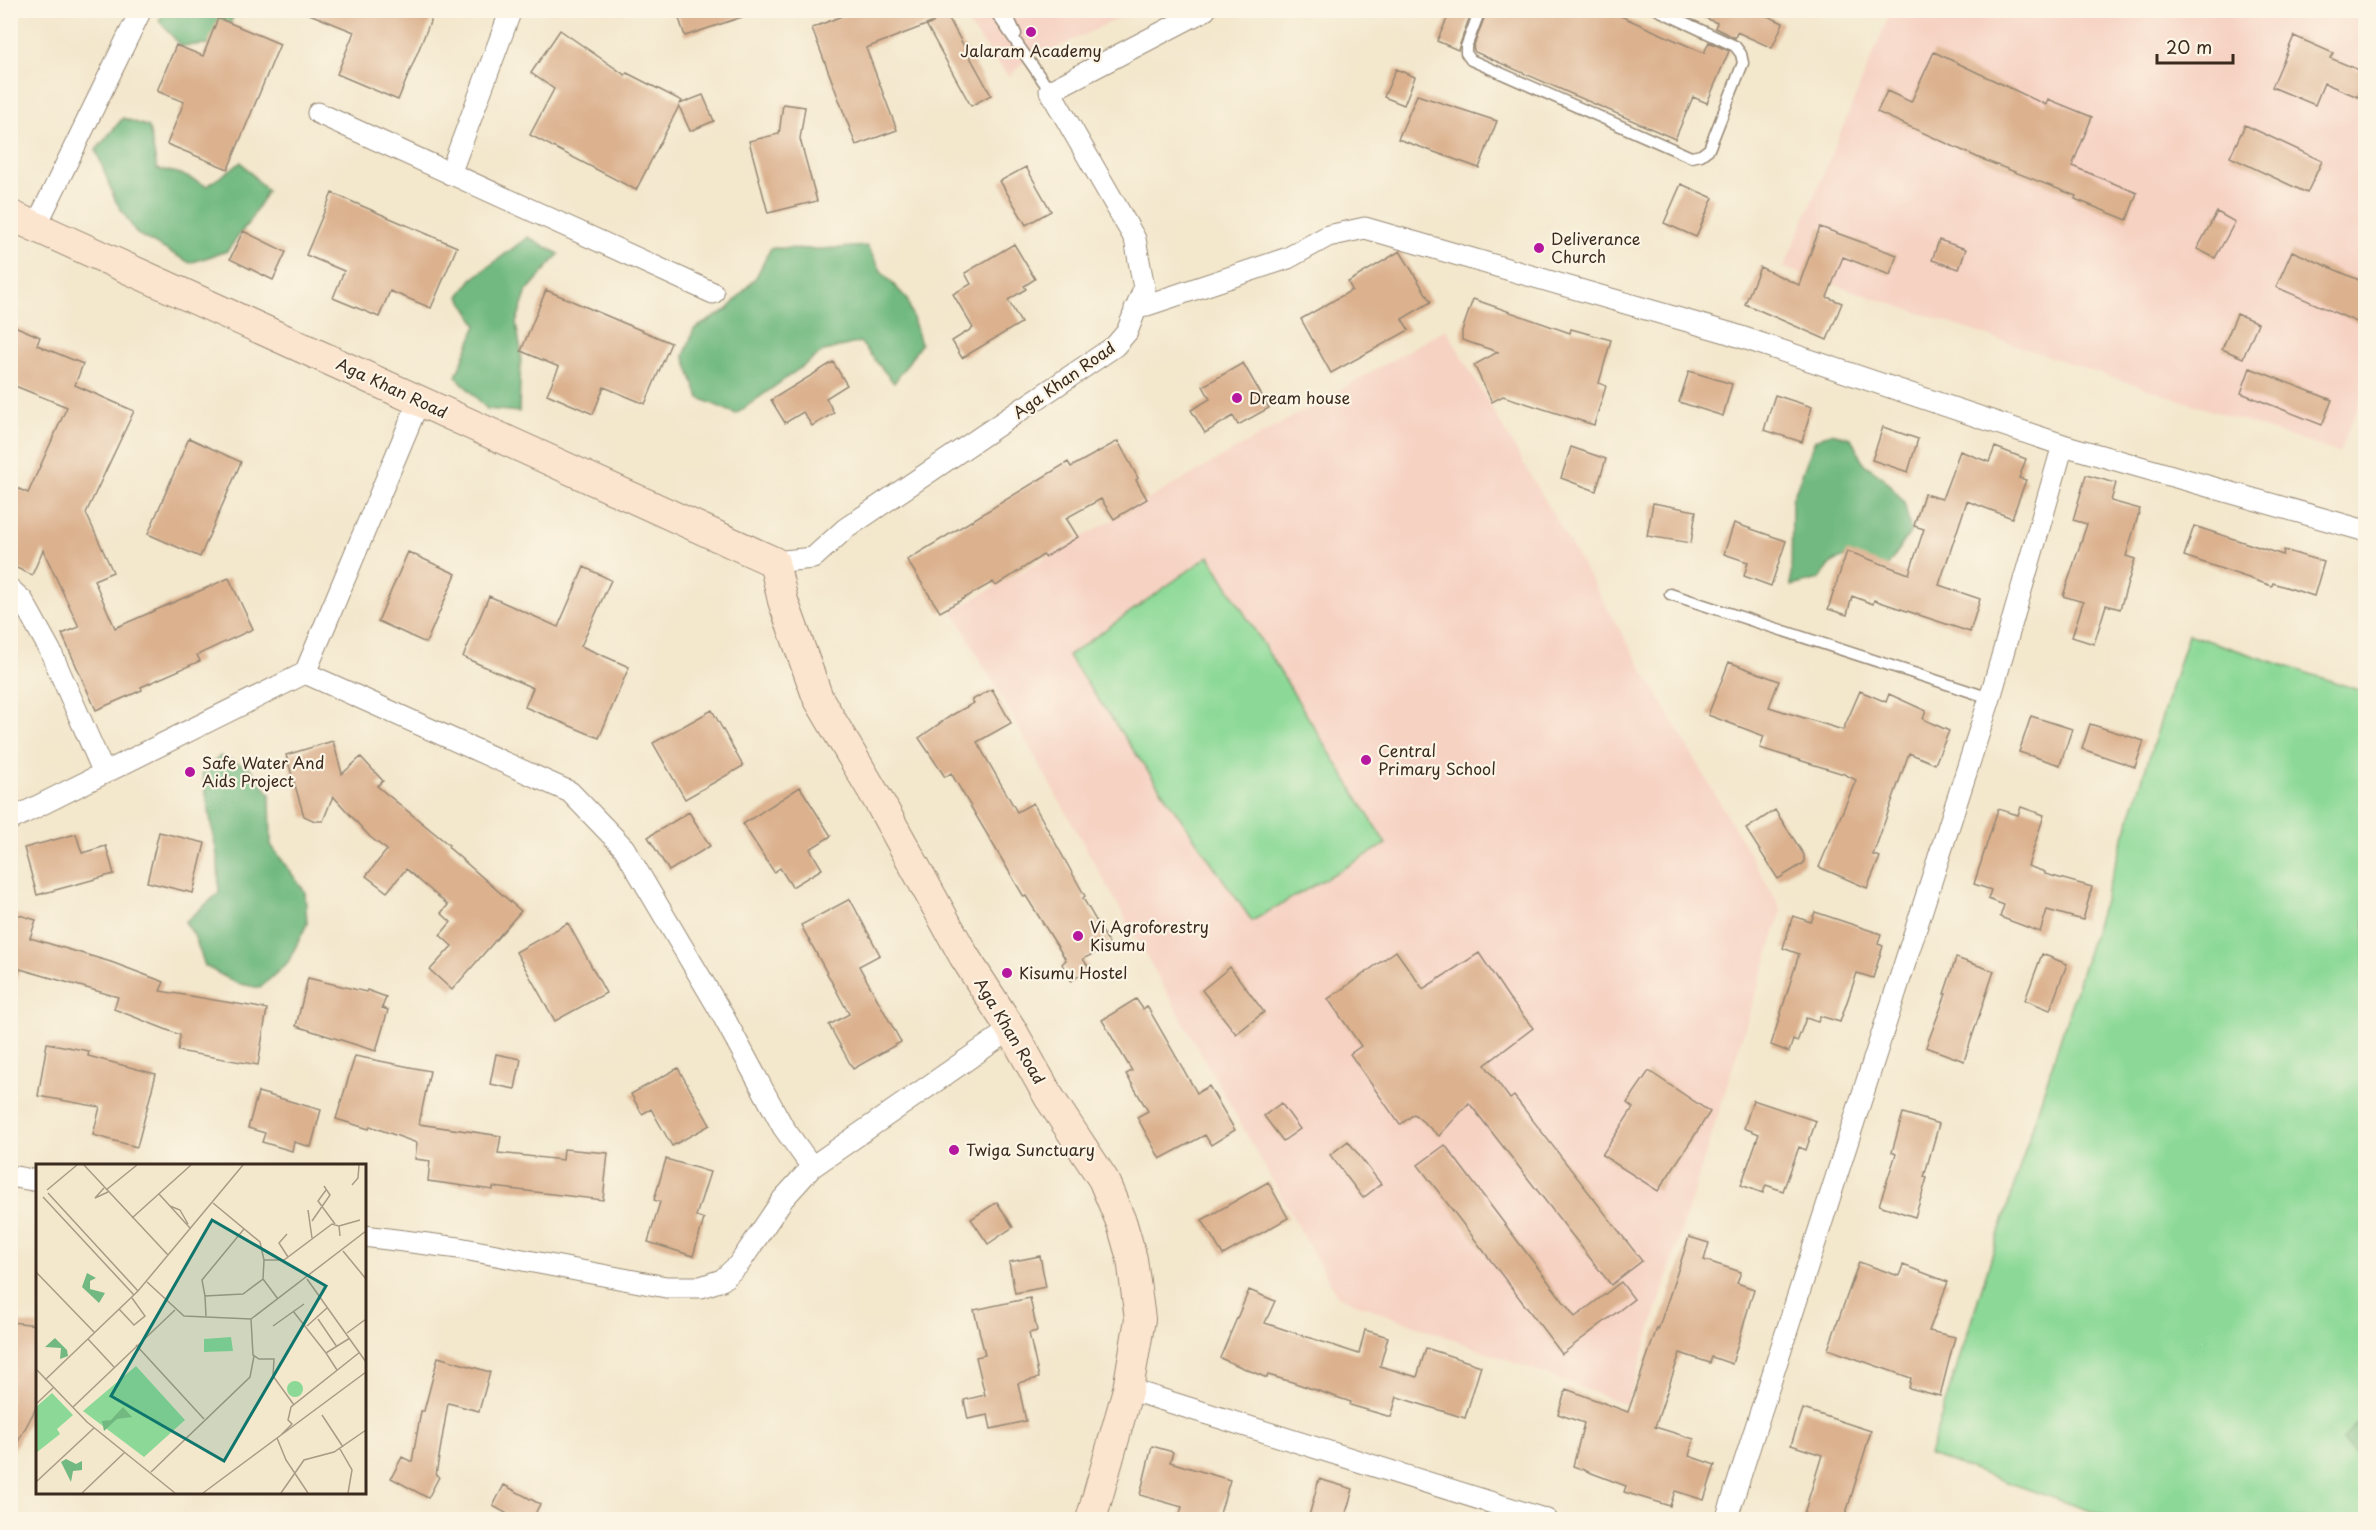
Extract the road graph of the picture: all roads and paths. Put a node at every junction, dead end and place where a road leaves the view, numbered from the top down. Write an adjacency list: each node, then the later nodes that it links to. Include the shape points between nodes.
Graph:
1 (141, 10): 12 (street)
2 (511, 10): 11 (street)
3 (994, 10): 8 (lane)
4 (1005, 10): 8 (lane)
5 (1205, 10): 9 (street)
6 (1480, 10): 7 (lane, via 1466,47 1471,60 1690,157 1701,155 1709,149 1743,63 1741,54 1735,46)
7 (1658, 10)
8 (1028, 58): 9 (lane)
9 (1050, 91): 14 (street, Aga Khan Road, via 1135,239 1144,288)
10 (318, 113): 11 (street)
11 (450, 174): 13 (street)
12 (23, 220): 15 (street, Aga Khan Road)
13 (713, 293)
14 (1135, 309): 16 (street, via 1288,258 1328,236 1365,228 1729,333); 18 (street, Aga Khan Road, via 1127,332 1115,346 845,529 813,558)
15 (419, 401): 18 (street, Aga Khan Road); 21 (street)
16 (2063, 445): 17 (street); 22 (street)
17 (2366, 531)
18 (774, 562): 25 (street, Aga Khan Road, via 783,602 818,698 964,956)
19 (10, 589): 23 (street, via 23,601 50,650)
20 (1670, 594): 22 (lane)
21 (305, 674): 23 (street); 26 (street, via 570,792 598,819 624,848 783,1127)
22 (1990, 698): 33 (street)
23 (104, 772): 24 (street)
24 (10, 820)
25 (1011, 1029): 26 (street); 30 (street, Aga Khan Road, via 1049,1097 1103,1179 1122,1224 1132,1259 1140,1319)
26 (812, 1167): 29 (street, via 783,1199 739,1264 722,1280 701,1287 666,1287 459,1248)
27 (10, 1176): 28 (street)
28 (36, 1181)
29 (366, 1236)
30 (1128, 1389): 31 (street, Aga Khan Road); 32 (street)
31 (1091, 1520)
32 (1547, 1520)
33 (1726, 1520)

